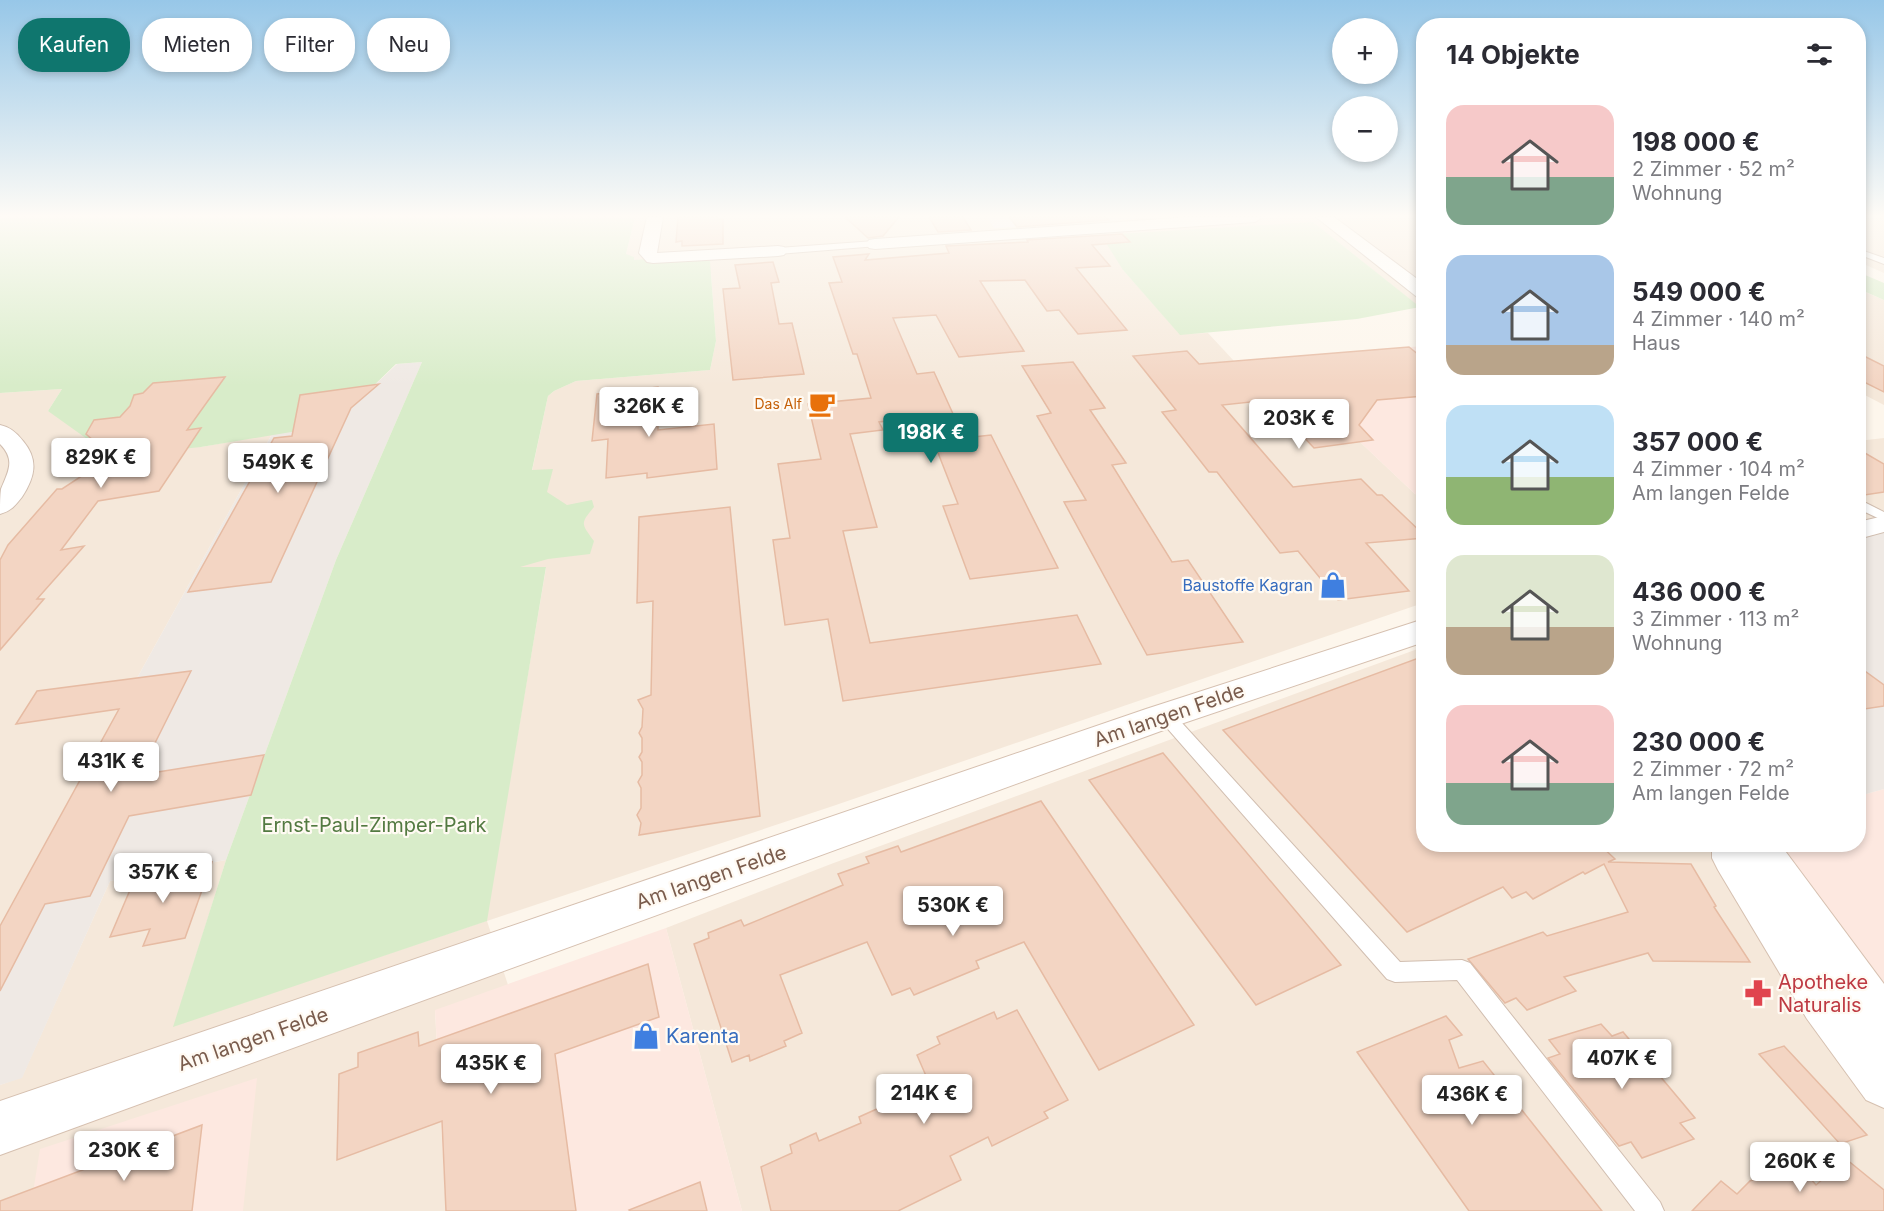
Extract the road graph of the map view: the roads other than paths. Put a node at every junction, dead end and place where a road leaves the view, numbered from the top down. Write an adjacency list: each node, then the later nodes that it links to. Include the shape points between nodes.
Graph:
1 (1398, 274): 2 (street)
2 (1416, 287)
3 (0, 432): 4 (street, via 19,448 22,464 19,483)
4 (0, 506)
5 (1884, 517): 6 (lane)
6 (1870, 520)
7 (1416, 633): 8 (street, Am langen Felde)
8 (1166, 716): 13 (street, Am langen Felde); 14 (lane, via 1395,972 1462,970)
9 (1733, 852): 12 (street, via 1733,858 1824,1003)
10 (1760, 852): 11 (street)
11 (1884, 1024)
12 (1884, 1082)
13 (0, 1128)
14 (1652, 1211)

